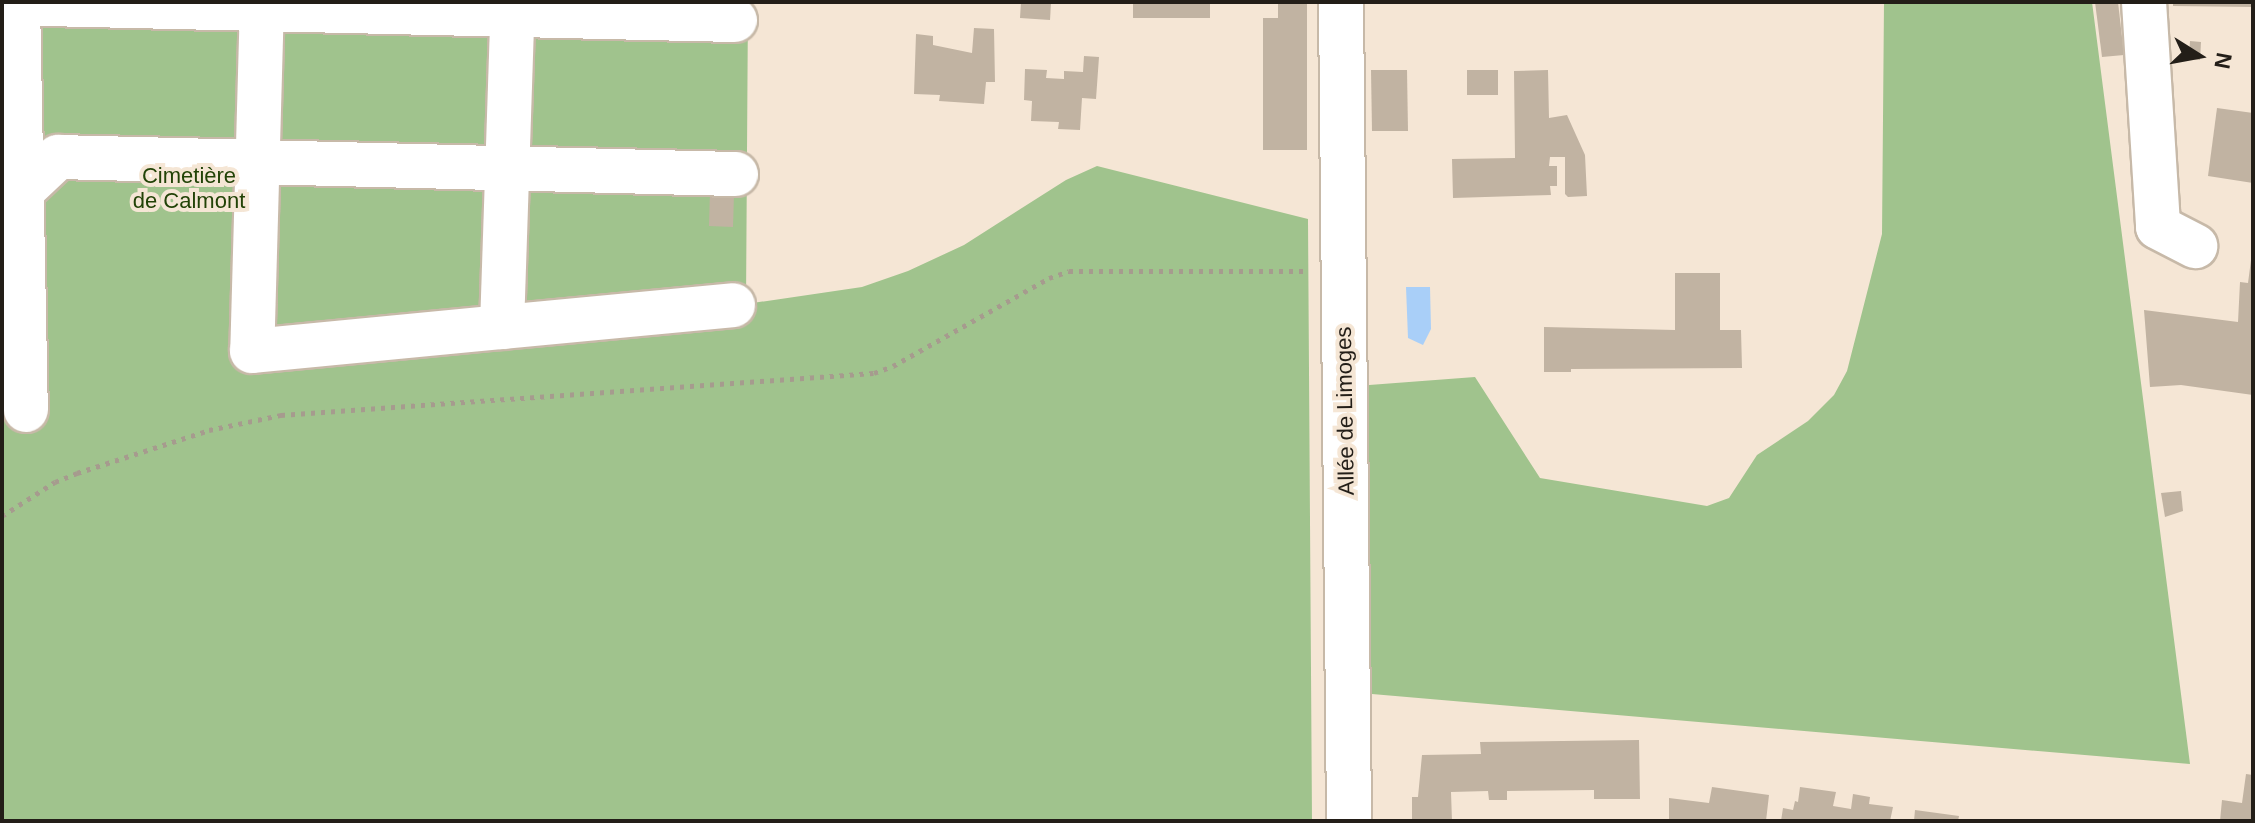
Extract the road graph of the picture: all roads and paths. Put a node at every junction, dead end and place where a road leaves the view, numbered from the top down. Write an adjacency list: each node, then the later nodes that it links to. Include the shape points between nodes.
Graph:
1 (18, 2): 4 (street); 5 (street); 11 (street)
2 (1341, 2): 13 (street, Allée de Limoges)
3 (2144, 2): 12 (street, via 2158,227)
4 (2, 3)
5 (262, 6): 6 (street); 8 (street)
6 (512, 9): 7 (street); 9 (street)
7 (735, 20)
8 (257, 162): 9 (street); 11 (street, via 58,157); 15 (street, via 252,351)
9 (507, 167): 10 (street); 15 (street)
10 (736, 174)
11 (24, 189): 16 (street)
12 (2195, 246)
13 (1343, 272): 17 (path, via 1069,271 874,373 281,415 209,430 77,473); 18 (street, Allée de Limoges)
14 (733, 305): 15 (street)
15 (502, 327)
16 (26, 410)
17 (2, 516)
18 (1349, 821)

